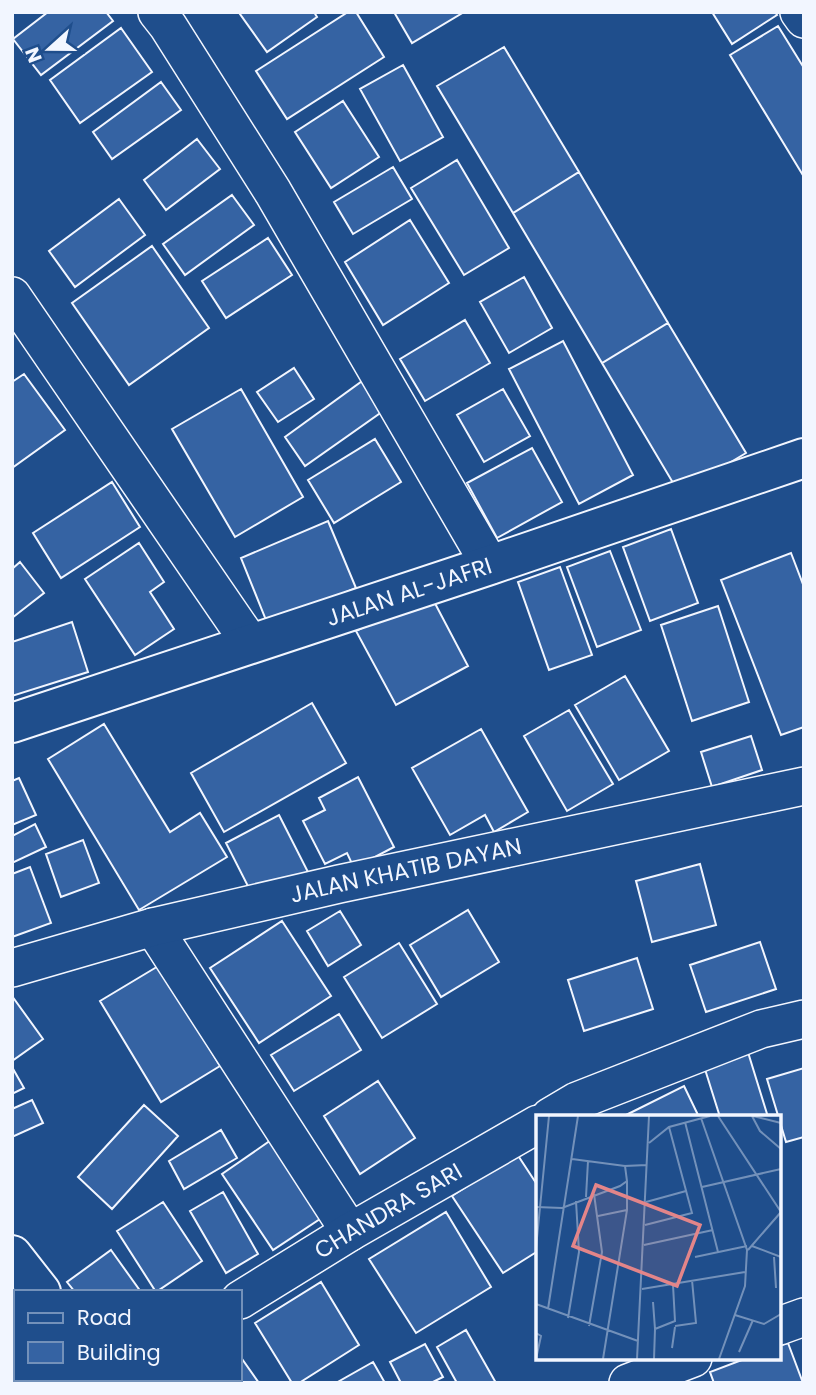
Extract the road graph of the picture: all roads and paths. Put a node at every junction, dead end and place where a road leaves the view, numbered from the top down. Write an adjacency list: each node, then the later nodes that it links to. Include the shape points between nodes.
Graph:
1 (157, 12): 6 (street, via 273,192)
2 (799, 12): 3 (street)
3 (804, 19)
4 (12, 296): 7 (street)
5 (804, 458): 6 (street, JALAN AL-JAFRI)
6 (490, 565): 7 (street, JALAN AL-JAFRI)
7 (250, 643): 8 (street, JALAN AL-JAFRI)
8 (12, 723)
9 (804, 786): 10 (street, JALAN KHATIB DAYAN)
10 (153, 927): 11 (street, JALAN KHATIB DAYAN); 15 (street)
11 (12, 968)
12 (804, 1019): 13 (street, via 761,1029 577,1101)
13 (553, 1115)
14 (536, 1125): 15 (street, CHANDRA SARI)
15 (350, 1231): 18 (street, CHANDRA SARI)
16 (12, 1255): 17 (street)
17 (39, 1290)
18 (242, 1299)
19 (804, 1317): 20 (street)
20 (781, 1325)
21 (688, 1360): 22 (street)
22 (628, 1383)

